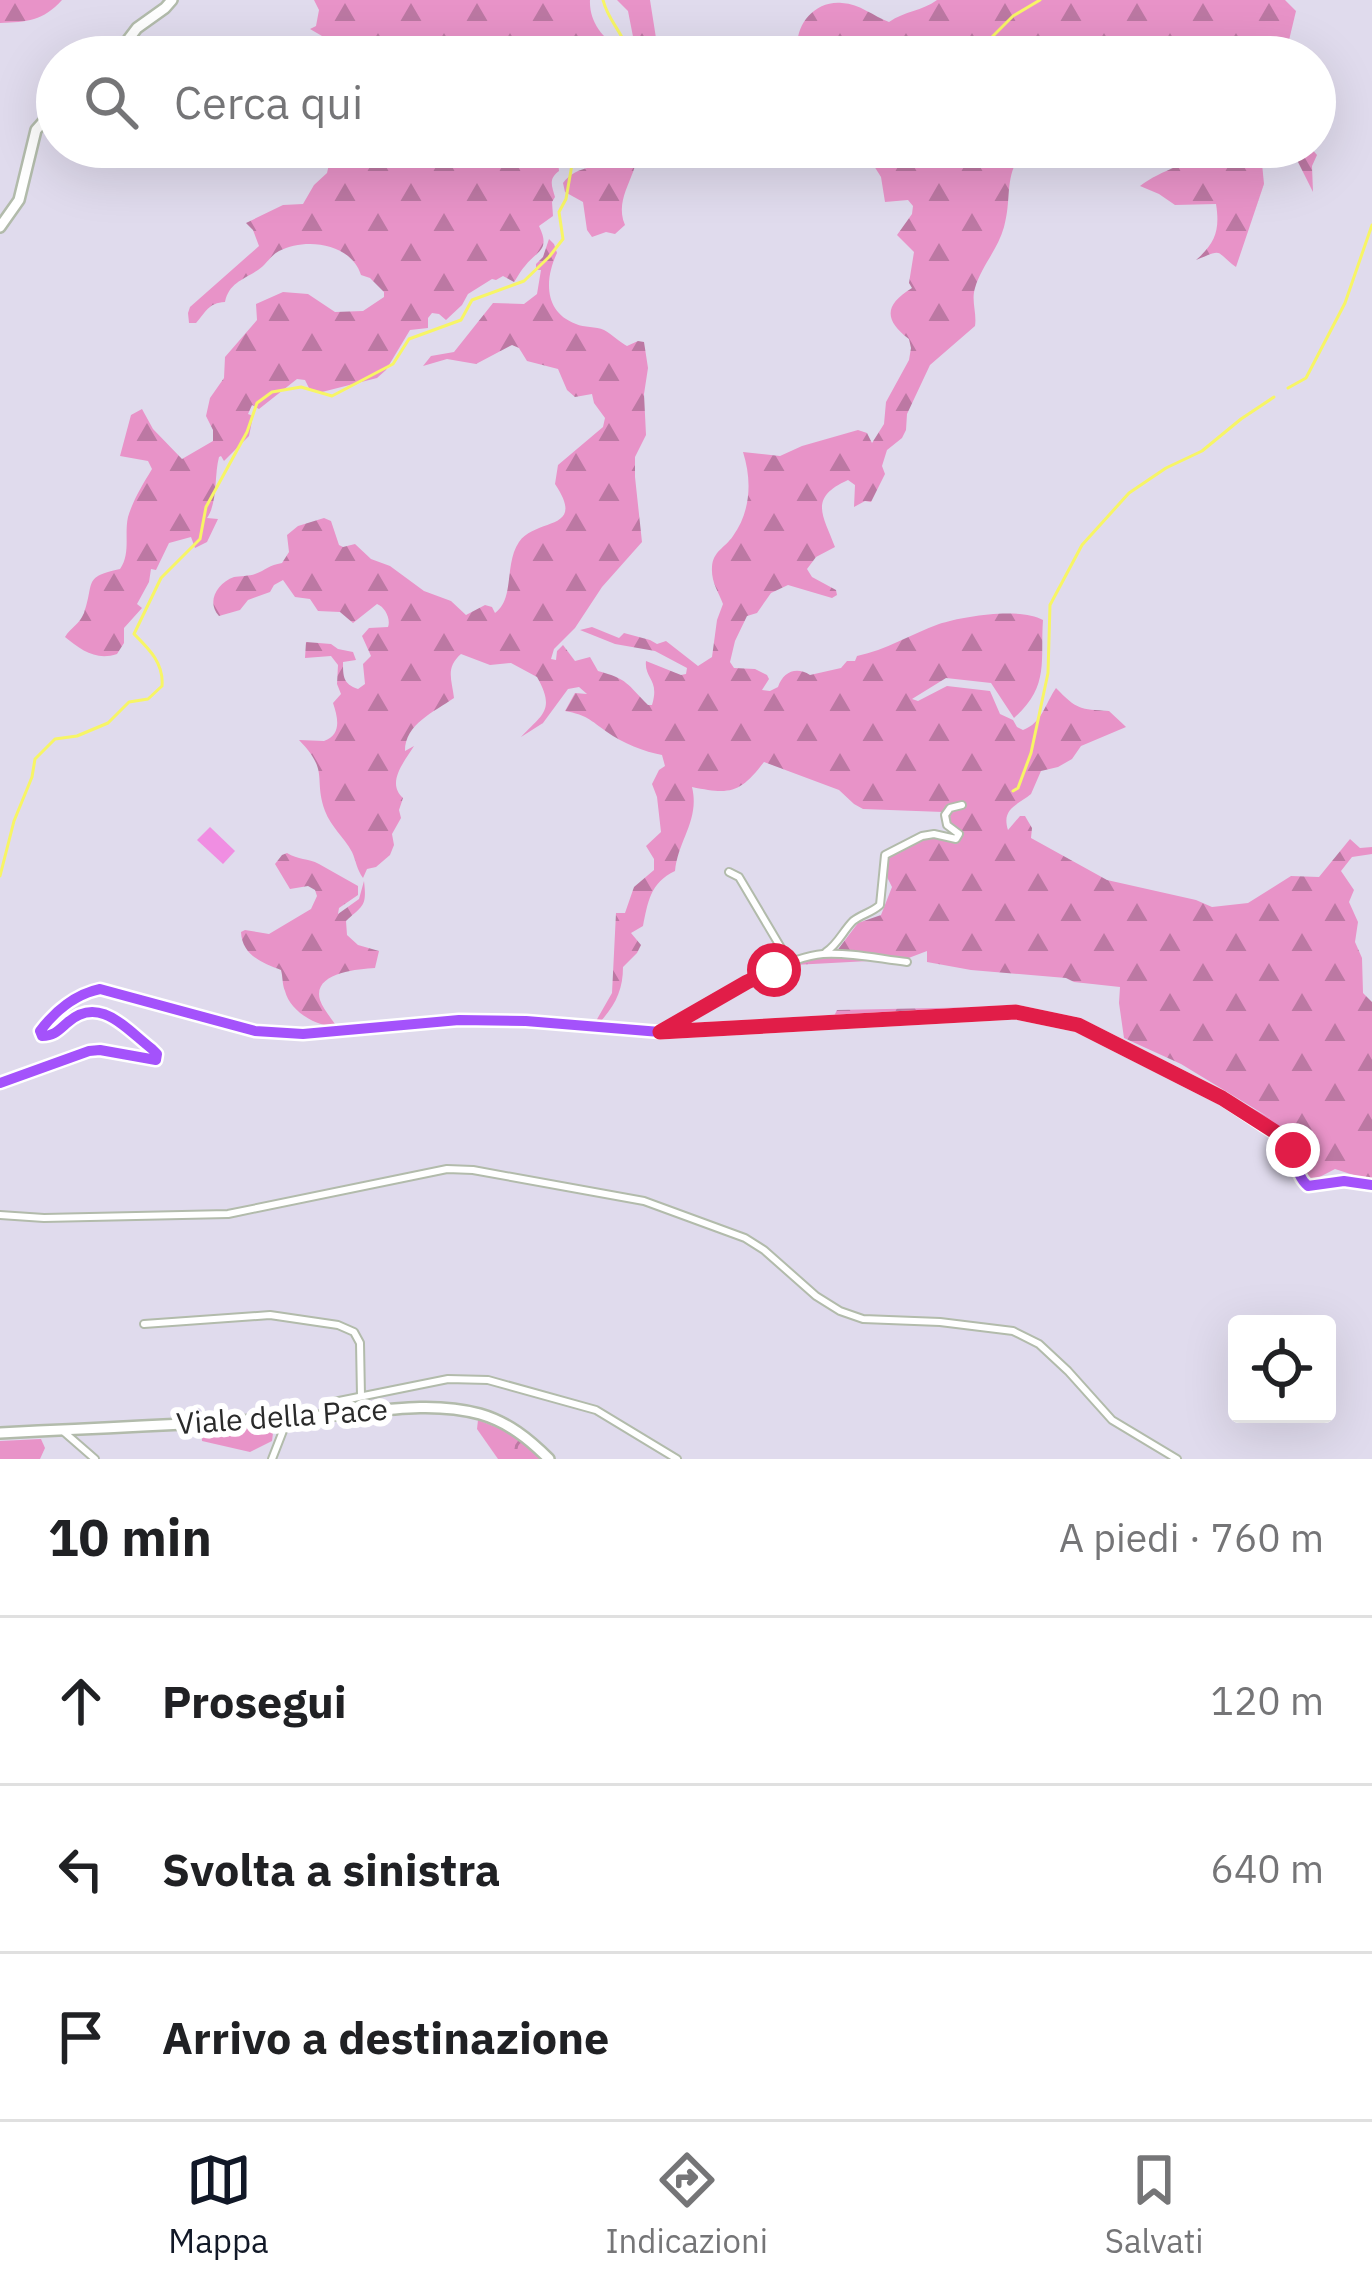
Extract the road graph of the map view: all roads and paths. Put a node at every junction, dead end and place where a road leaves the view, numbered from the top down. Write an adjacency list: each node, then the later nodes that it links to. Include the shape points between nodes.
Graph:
1 (172, 0): 2 (main road)
2 (130, 36)
3 (36, 130): 4 (main road, via 19,200)
4 (0, 227)
5 (962, 806): 7 (street, via 945,812 955,840 922,836 885,855 880,905)
6 (730, 872): 9 (street)
7 (823, 954): 8 (street); 9 (street)
8 (907, 962)
9 (790, 963): 10 (street)
10 (660, 1032): 11 (main road, via 459,1020 255,1031 100,989 77,996 42,1036 82,1012 103,1012 156,1060 89,1051); 12 (main road, via 1016,1012 1078,1025 1280,1135 1308,1186)
11 (0, 1083)
12 (1372, 1186)
13 (0, 1216): 24 (street, via 228,1214 447,1169 644,1202 745,1238 851,1315 1012,1331 1039,1344 1112,1420)
14 (144, 1324): 15 (street, via 270,1315 338,1325 360,1342)
15 (361, 1396): 16 (street, via 334,1402); 23 (street, via 488,1380 596,1410)
16 (325, 1416): 17 (main road, Viale della Pace); 22 (main road, Viale della Pace, via 421,1407 481,1414)
17 (288, 1418): 18 (main road, Viale della Pace); 21 (street)
18 (61, 1430): 19 (main road, Viale della Pace); 20 (street)
19 (0, 1433)
20 (95, 1459)
21 (272, 1459)
22 (549, 1459)
23 (677, 1459)
24 (1177, 1459)

